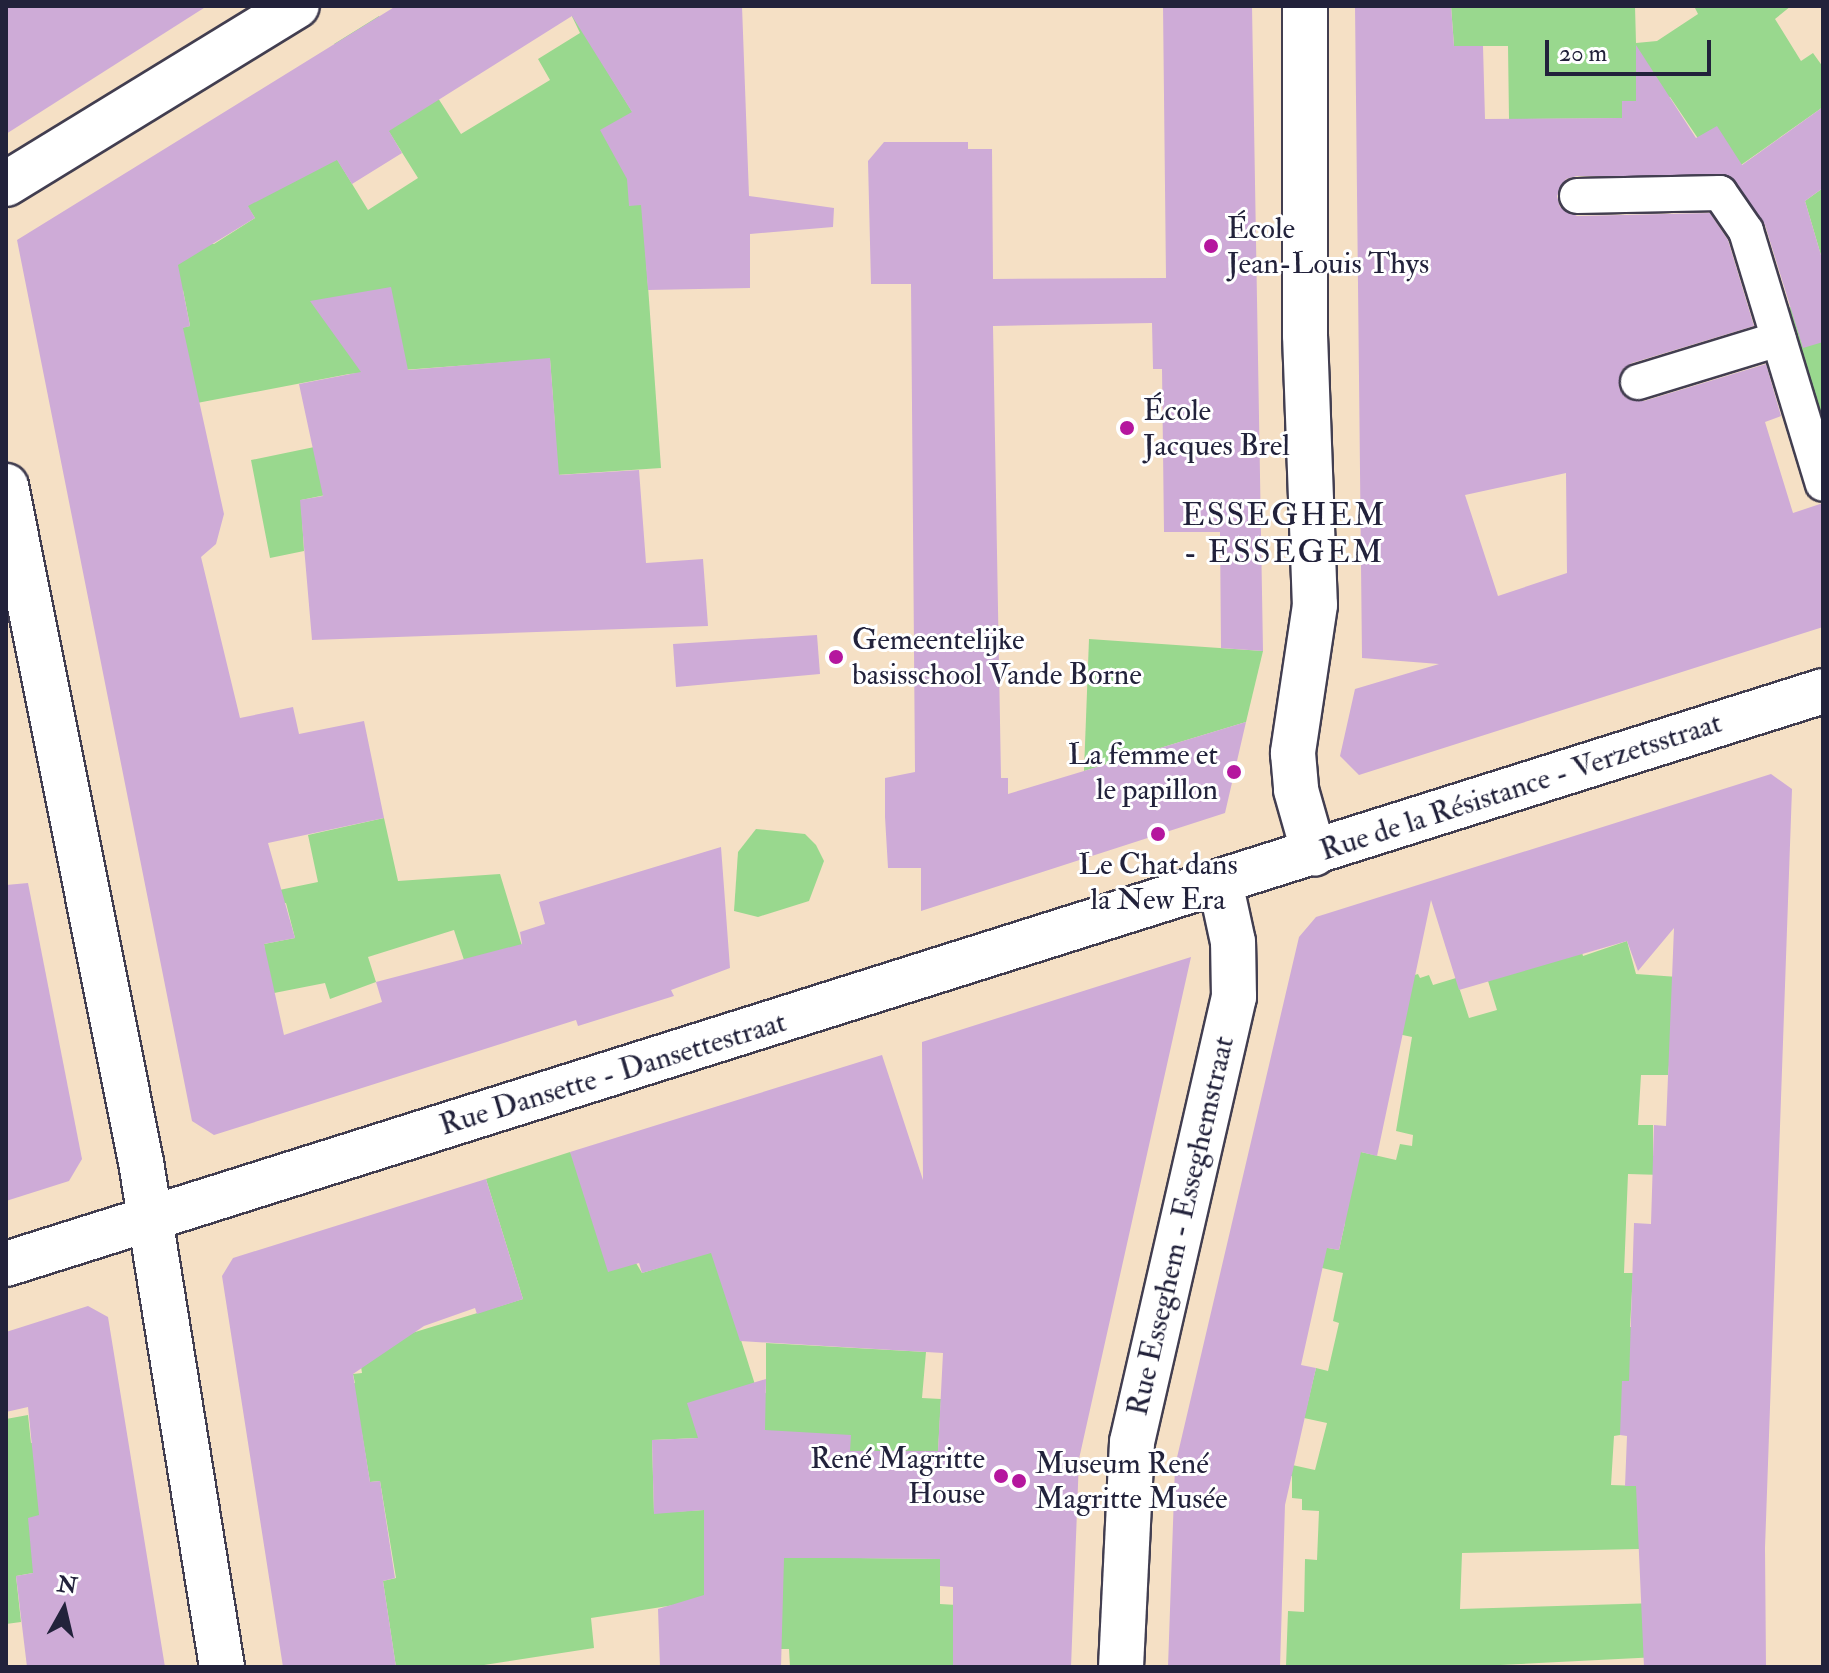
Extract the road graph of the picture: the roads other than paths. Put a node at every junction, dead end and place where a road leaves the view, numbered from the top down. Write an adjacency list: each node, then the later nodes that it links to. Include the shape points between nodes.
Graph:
1 (297, 6): 3 (street)
2 (1305, 6): 10 (street, via 1305,335 1315,605 1294,772)
3 (6, 184)
4 (1577, 196): 5 (lane, via 1720,193 1746,231)
5 (1779, 339): 6 (lane); 7 (lane)
6 (1638, 382)
7 (1823, 484)
8 (6, 486): 12 (street)
9 (1823, 691): 10 (street, Rue de la Résistance - Verzetsstraat)
10 (1314, 853): 11 (street, Rue de la Résistance - Verzetsstraat)
11 (1220, 882): 12 (street, Rue Dansette - Dansettestraat); 15 (street, Rue Esseghem - Esseghemstraat, via 1233,942 1234,997 1132,1442)
12 (150, 1219): 13 (street, Rue Dansette - Dansettestraat); 14 (street)
13 (6, 1264)
14 (222, 1667)
15 (1121, 1667)

